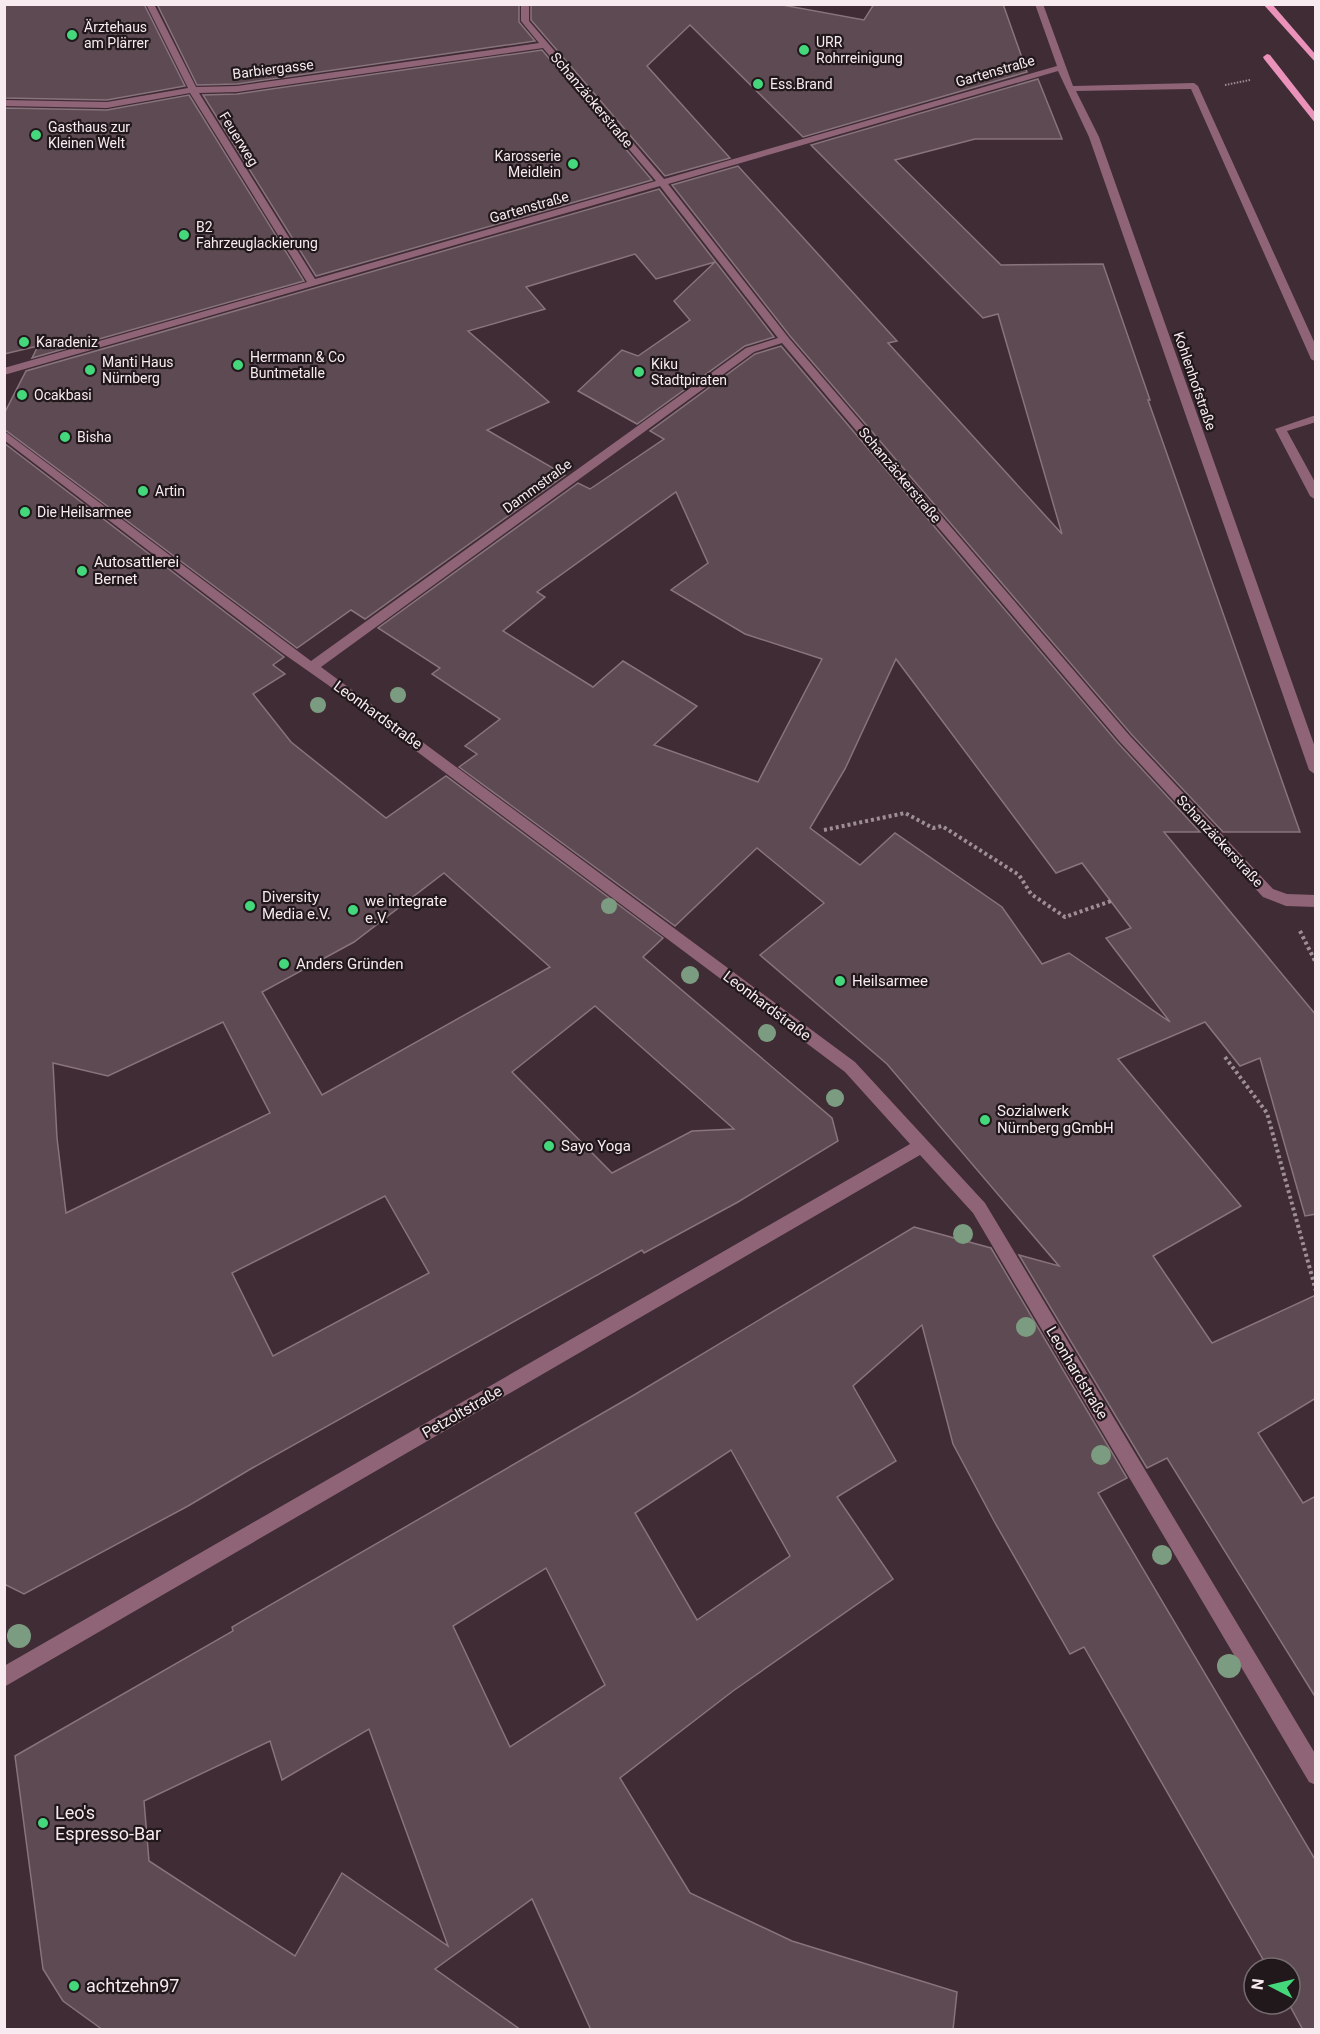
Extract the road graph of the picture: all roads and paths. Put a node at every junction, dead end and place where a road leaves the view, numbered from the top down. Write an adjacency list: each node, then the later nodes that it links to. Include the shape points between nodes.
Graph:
1 (150, 4): 10 (street, Feuerweg)
2 (525, 4): 5 (street, Schanzäckerstraße, via 525,21)
3 (1039, 4): 8 (street, Kohlenhofstraße)
4 (1266, 4): 7 (main road)
5 (545, 45): 10 (street, Barbiergasse, via 237,88); 13 (street, Schanzäckerstraße)
6 (1267, 57): 12 (main road)
7 (1316, 61)
8 (1060, 68): 9 (street, Kohlenhofstraße); 13 (street, Gartenstraße)
9 (1070, 89): 16 (street, via 1194,86); 22 (street, Kohlenhofstraße, via 1094,136)
10 (193, 90): 11 (street, Barbiergasse, via 107,105); 14 (street, Feuerweg)
11 (4, 103)
12 (1316, 121)
13 (663, 184): 14 (street, Gartenstraße); 15 (street, Schanzäckerstraße)
14 (313, 284): 17 (street, Gartenstraße)
15 (784, 339): 21 (street, Dammstraße, via 750,350); 25 (street, Schanzäckerstraße, via 1125,739 1268,893 1286,900)
16 (1316, 359)
17 (4, 372)
18 (1316, 418): 20 (street, via 1281,429)
19 (4, 434): 21 (street, Leonhardstraße)
20 (1316, 496)
21 (312, 667): 27 (street, Leonhardstraße, via 850,1067)
22 (1316, 770)
23 (824, 830): 24 (path, via 905,813 933,828 942,826 1018,875 1031,894 1065,917)
24 (1111, 901)
25 (1316, 901)
26 (1225, 1057): 28 (path, via 1267,1113)
27 (920, 1147): 29 (street, Petzoltstraße); 30 (street, Leonhardstraße, via 979,1209)
28 (1316, 1291)
29 (4, 1677)
30 (1316, 1775)

